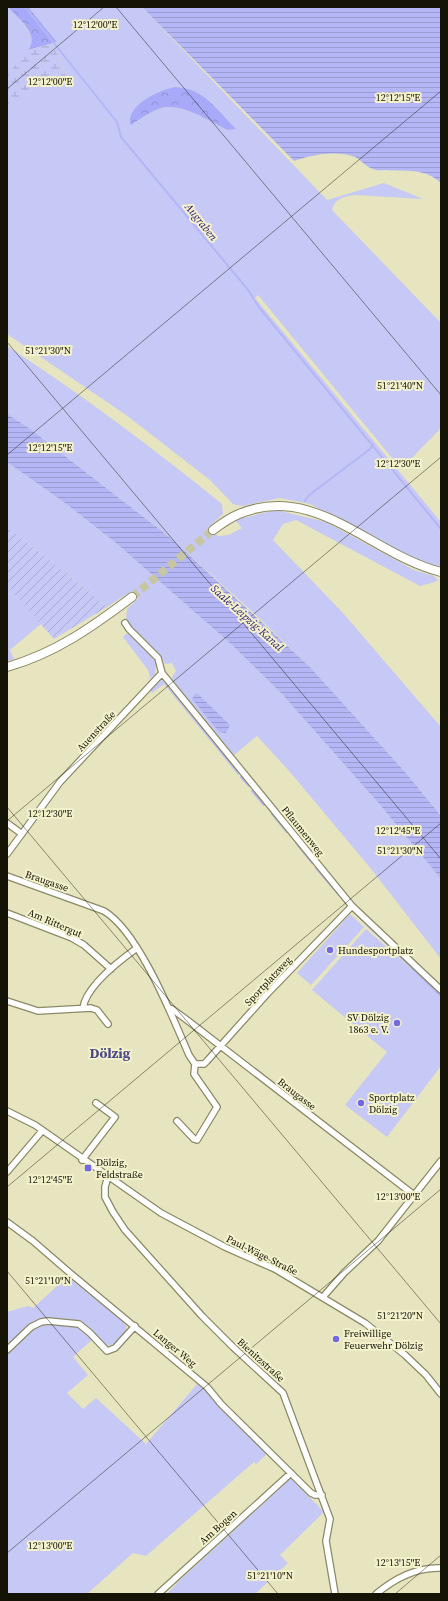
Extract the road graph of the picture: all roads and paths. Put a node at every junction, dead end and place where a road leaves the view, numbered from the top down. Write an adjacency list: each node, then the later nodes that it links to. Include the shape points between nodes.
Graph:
1 (213, 530): 2 (street, via 238,514 256,508 275,505 295,508 327,518 404,558)
2 (441, 572)
3 (132, 597): 5 (street, via 64,645)
4 (125, 623): 6 (street, via 158,658)
5 (7, 667)
6 (162, 673): 8 (street, Auenstraße, via 60,782); 11 (street, Pflaumenweg)
7 (7, 823): 8 (street)
8 (22, 834): 9 (street, Auenstraße)
9 (7, 854)
10 (7, 876): 13 (street, Braugasse, via 104,911 121,924)
11 (352, 906): 15 (street, Pflaumenweg); 20 (street, Sportplatzweg)
12 (7, 912): 14 (street, Am Rittergut, via 72,938)
13 (137, 948): 14 (street); 18 (street, Braugasse)
14 (111, 969): 17 (street, via 90,991)
15 (441, 990)
16 (7, 1002): 17 (street, via 38,1011)
17 (83, 1008): 19 (street, via 97,1010)
18 (169, 1008): 20 (street, Braugasse); 21 (street, Braugasse)
19 (108, 1024)
20 (220, 1046): 21 (street, Sportplatzweg, via 204,1064); 30 (street, Braugasse)
21 (195, 1064): 24 (street, via 194,1074 217,1107 197,1140)
22 (96, 1103): 26 (street, via 115,1117)
23 (7, 1111): 25 (street, Paul-Wäge-Straße)
24 (178, 1121)
25 (42, 1131): 26 (street, Paul-Wäge-Straße); 28 (street)
26 (82, 1160): 29 (street, Paul-Wäge-Straße)
27 (441, 1161): 30 (street)
28 (7, 1172)
29 (108, 1176): 32 (street, Paul-Wäge-Straße, via 161,1213 275,1269); 37 (street, Bienitzstraße, via 105,1197 125,1230 232,1347 283,1393)
30 (414, 1195): 32 (street, via 378,1241)
31 (7, 1222): 33 (street, Langer Weg)
32 (323, 1297): 35 (street, Paul-Wäge-Straße, via 388,1340 426,1375)
33 (135, 1326): 34 (street, via 116,1348 107,1351 79,1324 41,1322); 36 (street, Langer Weg, via 207,1387)
34 (7, 1350)
35 (441, 1394)
36 (291, 1473): 37 (street, Langer Weg, via 315,1495); 39 (street, Am Bogen)
37 (322, 1495): 40 (street, Bienitzstraße, via 330,1519 326,1541)
38 (441, 1568): 41 (street, via 425,1569 406,1575)
39 (158, 1594)
40 (335, 1594)
41 (376, 1594)

